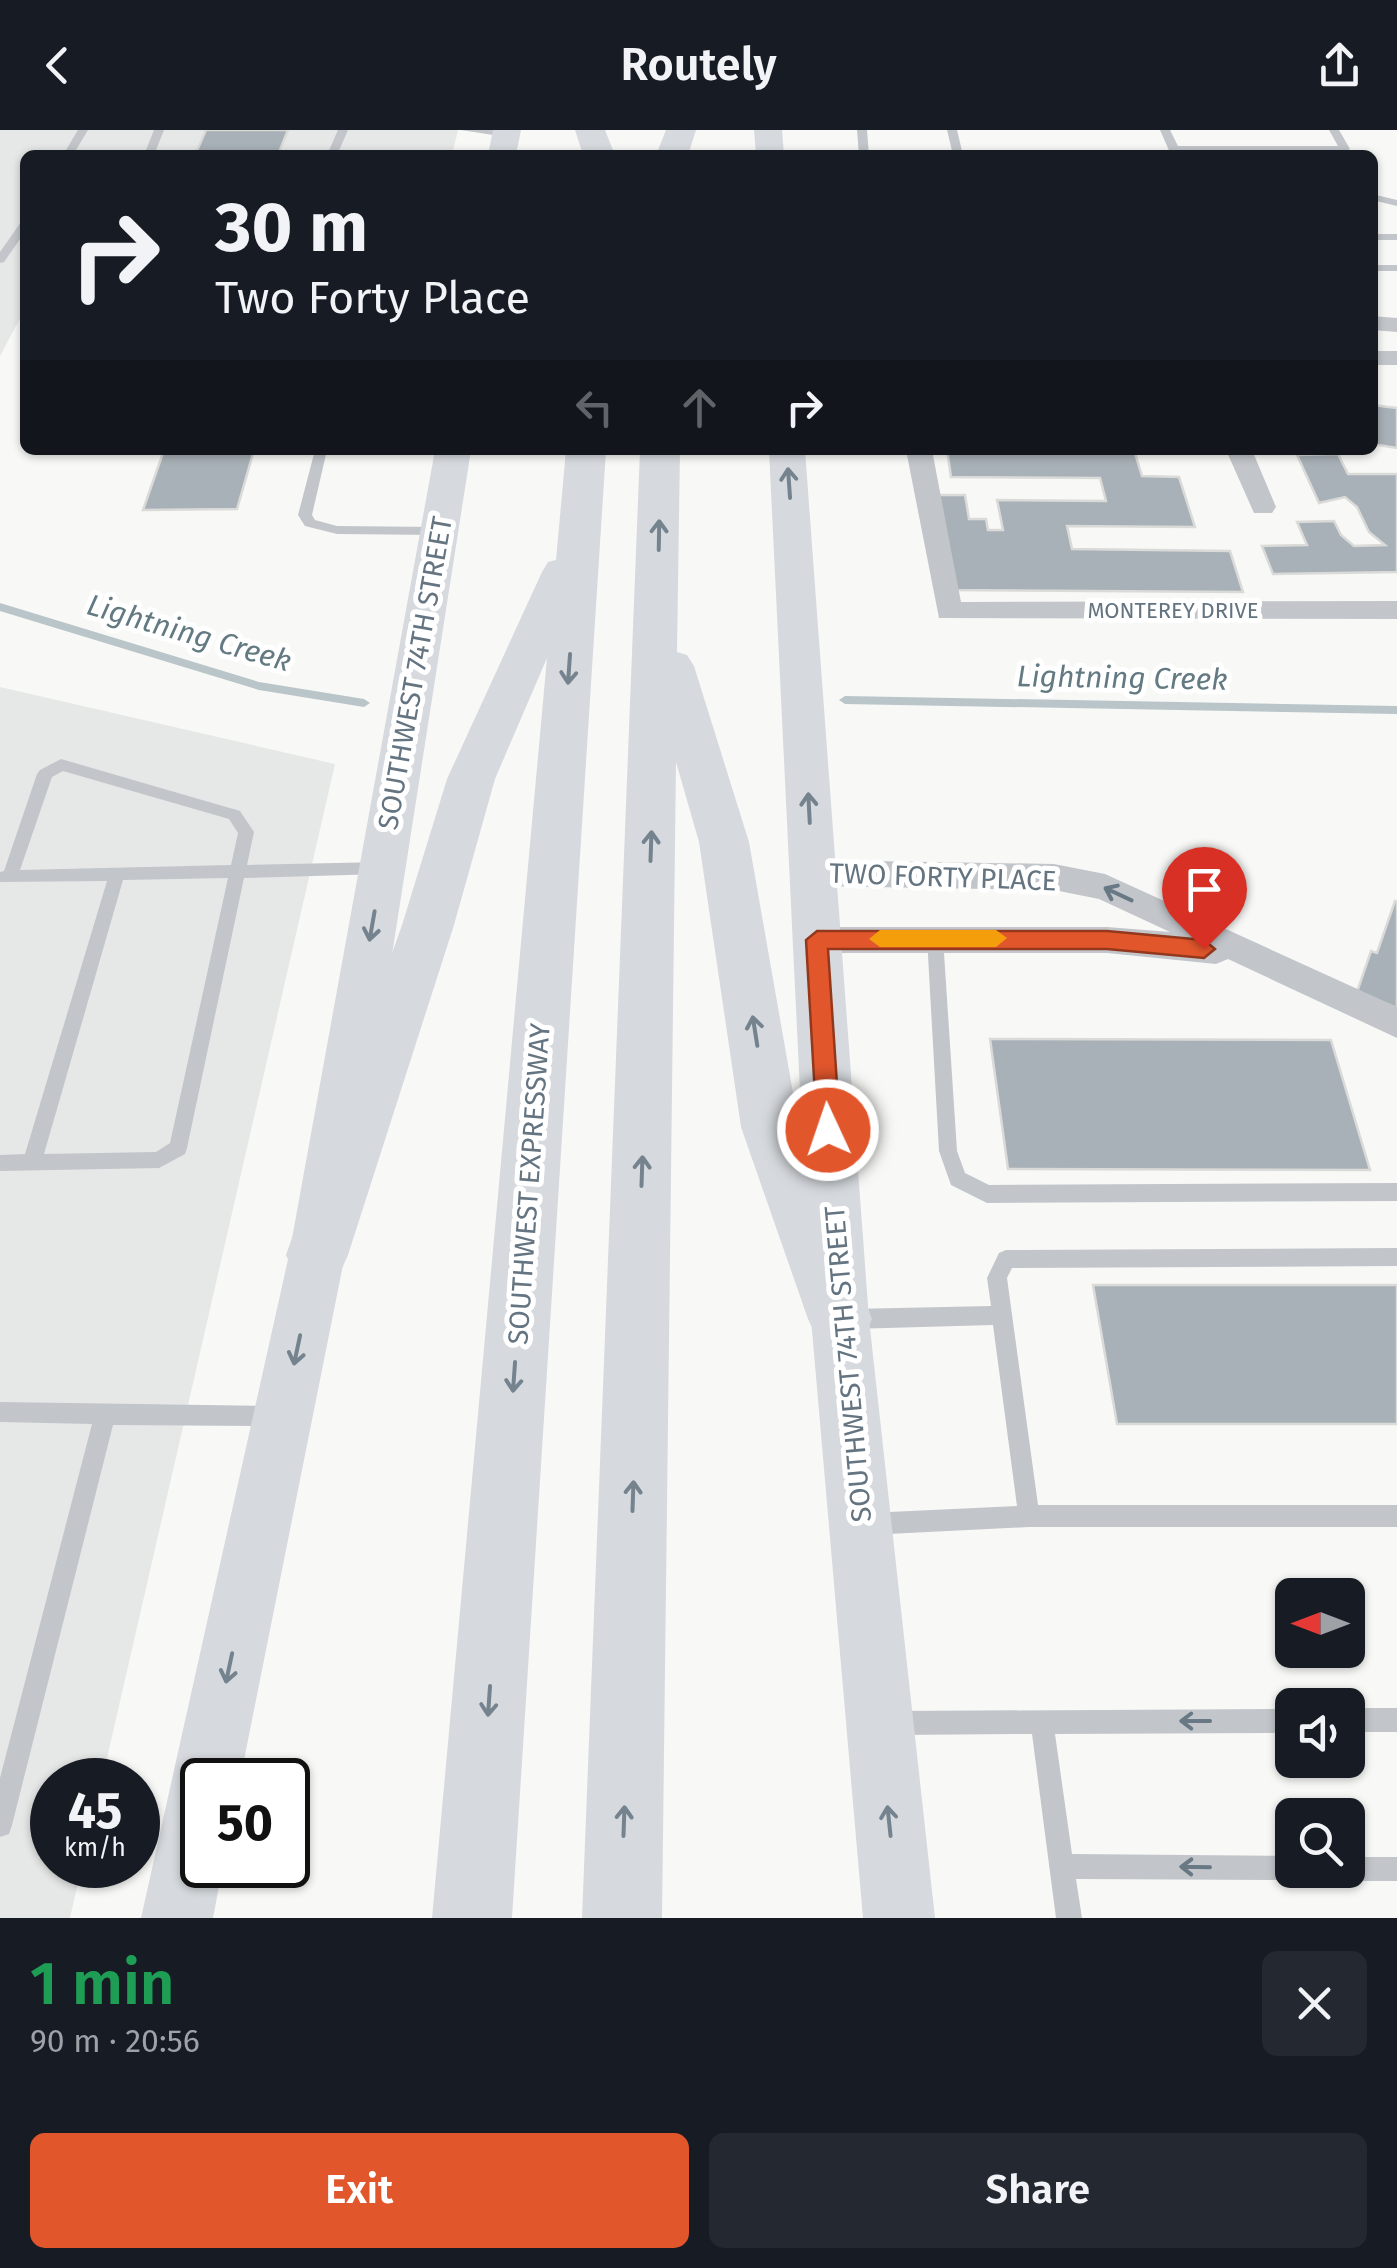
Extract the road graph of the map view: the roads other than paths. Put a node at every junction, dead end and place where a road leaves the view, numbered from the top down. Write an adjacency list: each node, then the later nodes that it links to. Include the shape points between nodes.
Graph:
1 (466, 130): 2 (lane)
2 (505, 140)
3 (20, 235): 4 (lane)
4 (0, 260)
5 (320, 455): 13 (lane, via 305,515 310,524)
6 (452, 455): 13 (main road, SOUTHWEST 74TH STREET)
7 (586, 455): 14 (highway, SOUTHWEST EXPRESSWAY)
8 (660, 455): 16 (highway, one-way to 8)
9 (787, 455): 19 (main road, SOUTHWEST 74TH STREET, one-way to 9)
10 (920, 455): 15 (street, MONTEREY DRIVE, via 949,611)
11 (1242, 455): 12 (street)
12 (1263, 507)
13 (439, 531): 17 (main road, SOUTHWEST 74TH STREET)
14 (579, 537): 29 (highway, via 471,779); 52 (highway, SOUTHWEST EXPRESSWAY, one-way to 52)
15 (1397, 610)
16 (657, 620): 32 (highway, one-way to 16, via 770,1127 724,842); 53 (highway, one-way to 16)
17 (382, 868): 18 (lane); 29 (main road, SOUTHWEST 74TH STREET, one-way to 29)
18 (238, 871): 20 (lane); 21 (lane, via 246,832 234,815 61,765 45,774); 27 (lane, via 178,1148 160,1160)
19 (813, 873): 23 (main road, SOUTHWEST 74TH STREET); 24 (street, TWO FORTY PLACE, one-way to 19, via 1104,887 1054,878)
20 (117, 874): 21 (lane); 27 (lane)
21 (5, 877)
22 (935, 938): 23 (street, TWO FORTY PLACE); 24 (street, TWO FORTY PLACE, via 1107,940); 28 (lane, via 948,1151 958,1179 987,1194)
23 (817, 940): 32 (main road, SOUTHWEST 74TH STREET)
24 (1237, 952): 25 (street, TWO FORTY PLACE)
25 (1397, 1023)
26 (0, 1162): 27 (lane)
27 (32, 1162)
28 (1397, 1192)
29 (316, 1255): 35 (main road, SOUTHWEST 74TH STREET, one-way to 35)
30 (1397, 1257): 31 (lane, via 1026,1256 1006,1259 997,1278)
31 (1002, 1315): 32 (lane); 36 (lane)
32 (840, 1319): 38 (main road, SOUTHWEST 74TH STREET)
33 (0, 1412): 34 (lane)
34 (104, 1414): 35 (lane); 45 (lane)
35 (283, 1416): 44 (main road, SOUTHWEST 74TH STREET, one-way to 44)
36 (1030, 1516): 37 (lane); 38 (lane)
37 (1397, 1516)
38 (862, 1524): 43 (main road, SOUTHWEST 74TH STREET)
39 (1365, 1720): 40 (lane)
40 (1397, 1720)
41 (1275, 1721): 42 (lane, one-way to 42)
42 (1042, 1722): 43 (lane); 46 (lane)
43 (878, 1724): 54 (main road, SOUTHWEST 74TH STREET, one-way to 43)
44 (211, 1758)
45 (0, 1825)
46 (1062, 1866): 47 (lane, one-way to 46); 55 (lane)
47 (1275, 1868)
48 (1365, 1868): 49 (lane)
49 (1397, 1869)
50 (182, 1888): 51 (main road)
51 (176, 1918)
52 (472, 1918)
53 (622, 1918)
54 (899, 1918)
55 (1068, 1918)

